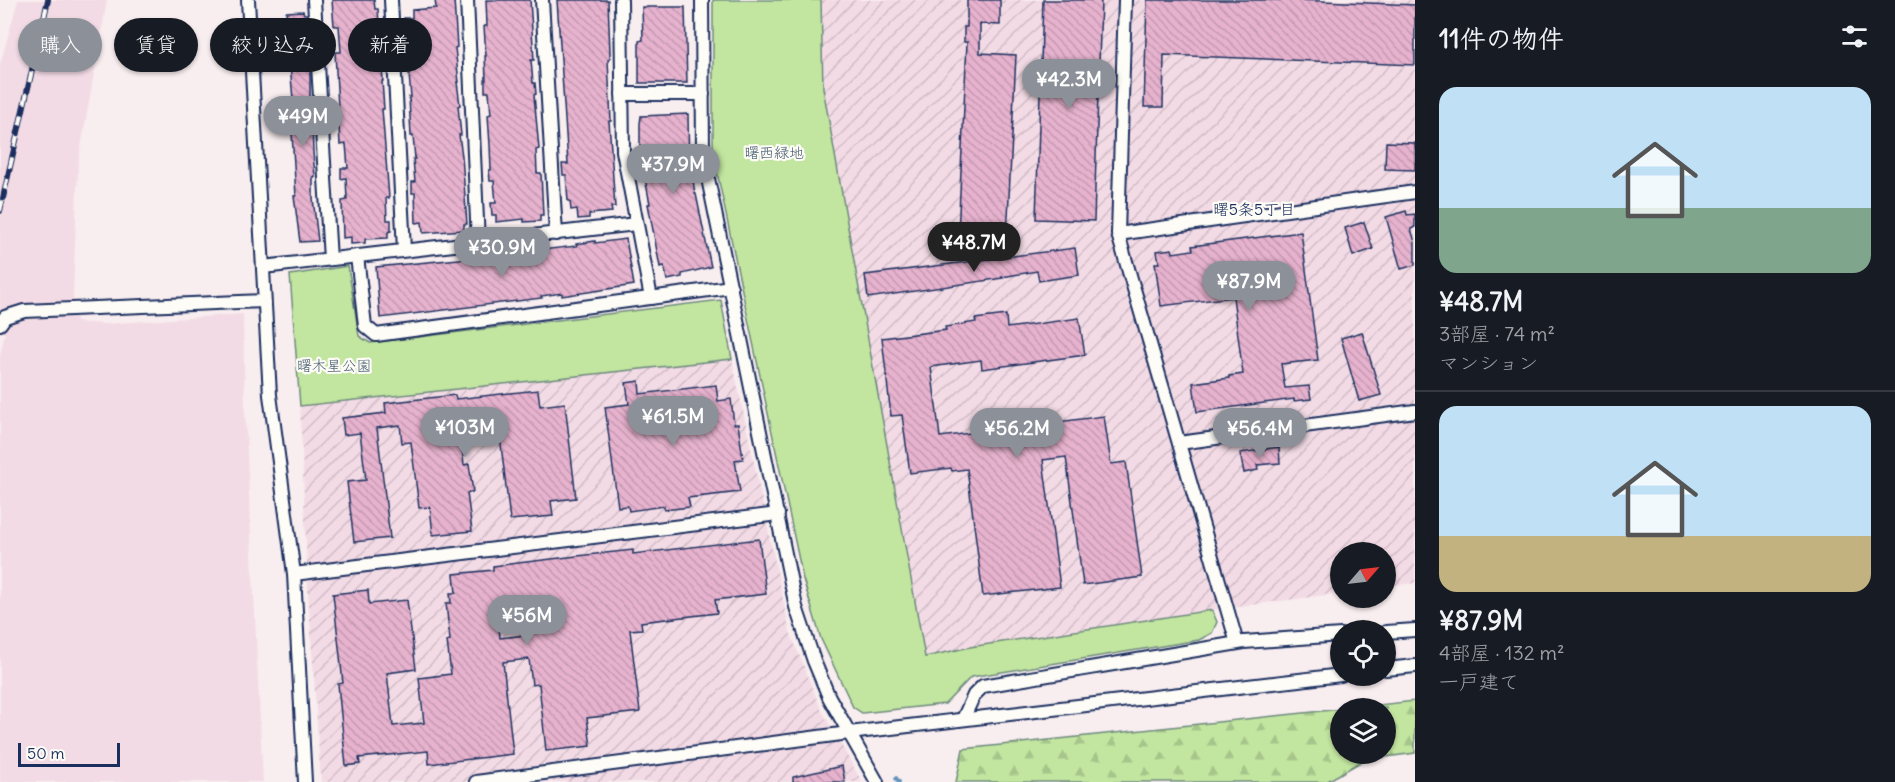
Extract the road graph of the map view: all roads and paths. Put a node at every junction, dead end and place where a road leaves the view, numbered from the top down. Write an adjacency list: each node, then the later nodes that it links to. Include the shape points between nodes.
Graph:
1 (248, 0): 19 (street)
2 (315, 0): 18 (street)
3 (390, 0): 16 (street)
4 (467, 0): 15 (street)
5 (542, 0): 13 (street)
6 (621, 0): 9 (street)
7 (702, 0): 10 (street)
8 (1125, 0): 14 (street)
9 (622, 94): 10 (street); 12 (street, via 623,151)
10 (703, 94): 20 (street, via 703,154)
11 (1415, 192): 14 (street)
12 (636, 224): 13 (street); 21 (street)
13 (556, 234): 15 (street)
14 (1118, 234): 25 (street)
15 (478, 242): 16 (street)
16 (404, 250): 17 (street)
17 (357, 256): 18 (street); 21 (street, via 365,326 376,335)
18 (330, 259): 19 (street)
19 (264, 267): 22 (street)
20 (731, 287): 21 (street); 26 (street)
21 (651, 298)
22 (264, 301): 23 (street, via 24,311 6,317); 27 (street, via 270,395)
23 (0, 324)
24 (1415, 411): 25 (street)
25 (1179, 442): 31 (street)
26 (778, 514): 27 (street); 36 (street, via 796,607 829,698)
27 (294, 574): 38 (street)
28 (1415, 630): 29 (street)
29 (1396, 631)
30 (1330, 636): 31 (street)
31 (1237, 643): 35 (street, via 983,686 974,695)
32 (1415, 666): 33 (street)
33 (1396, 668)
34 (1330, 676): 35 (street)
35 (963, 719): 36 (street)
36 (849, 733): 37 (street); 41 (street)
37 (581, 768): 39 (street); 40 (street)
38 (305, 782)
39 (476, 782)
40 (584, 782)
41 (877, 782)

